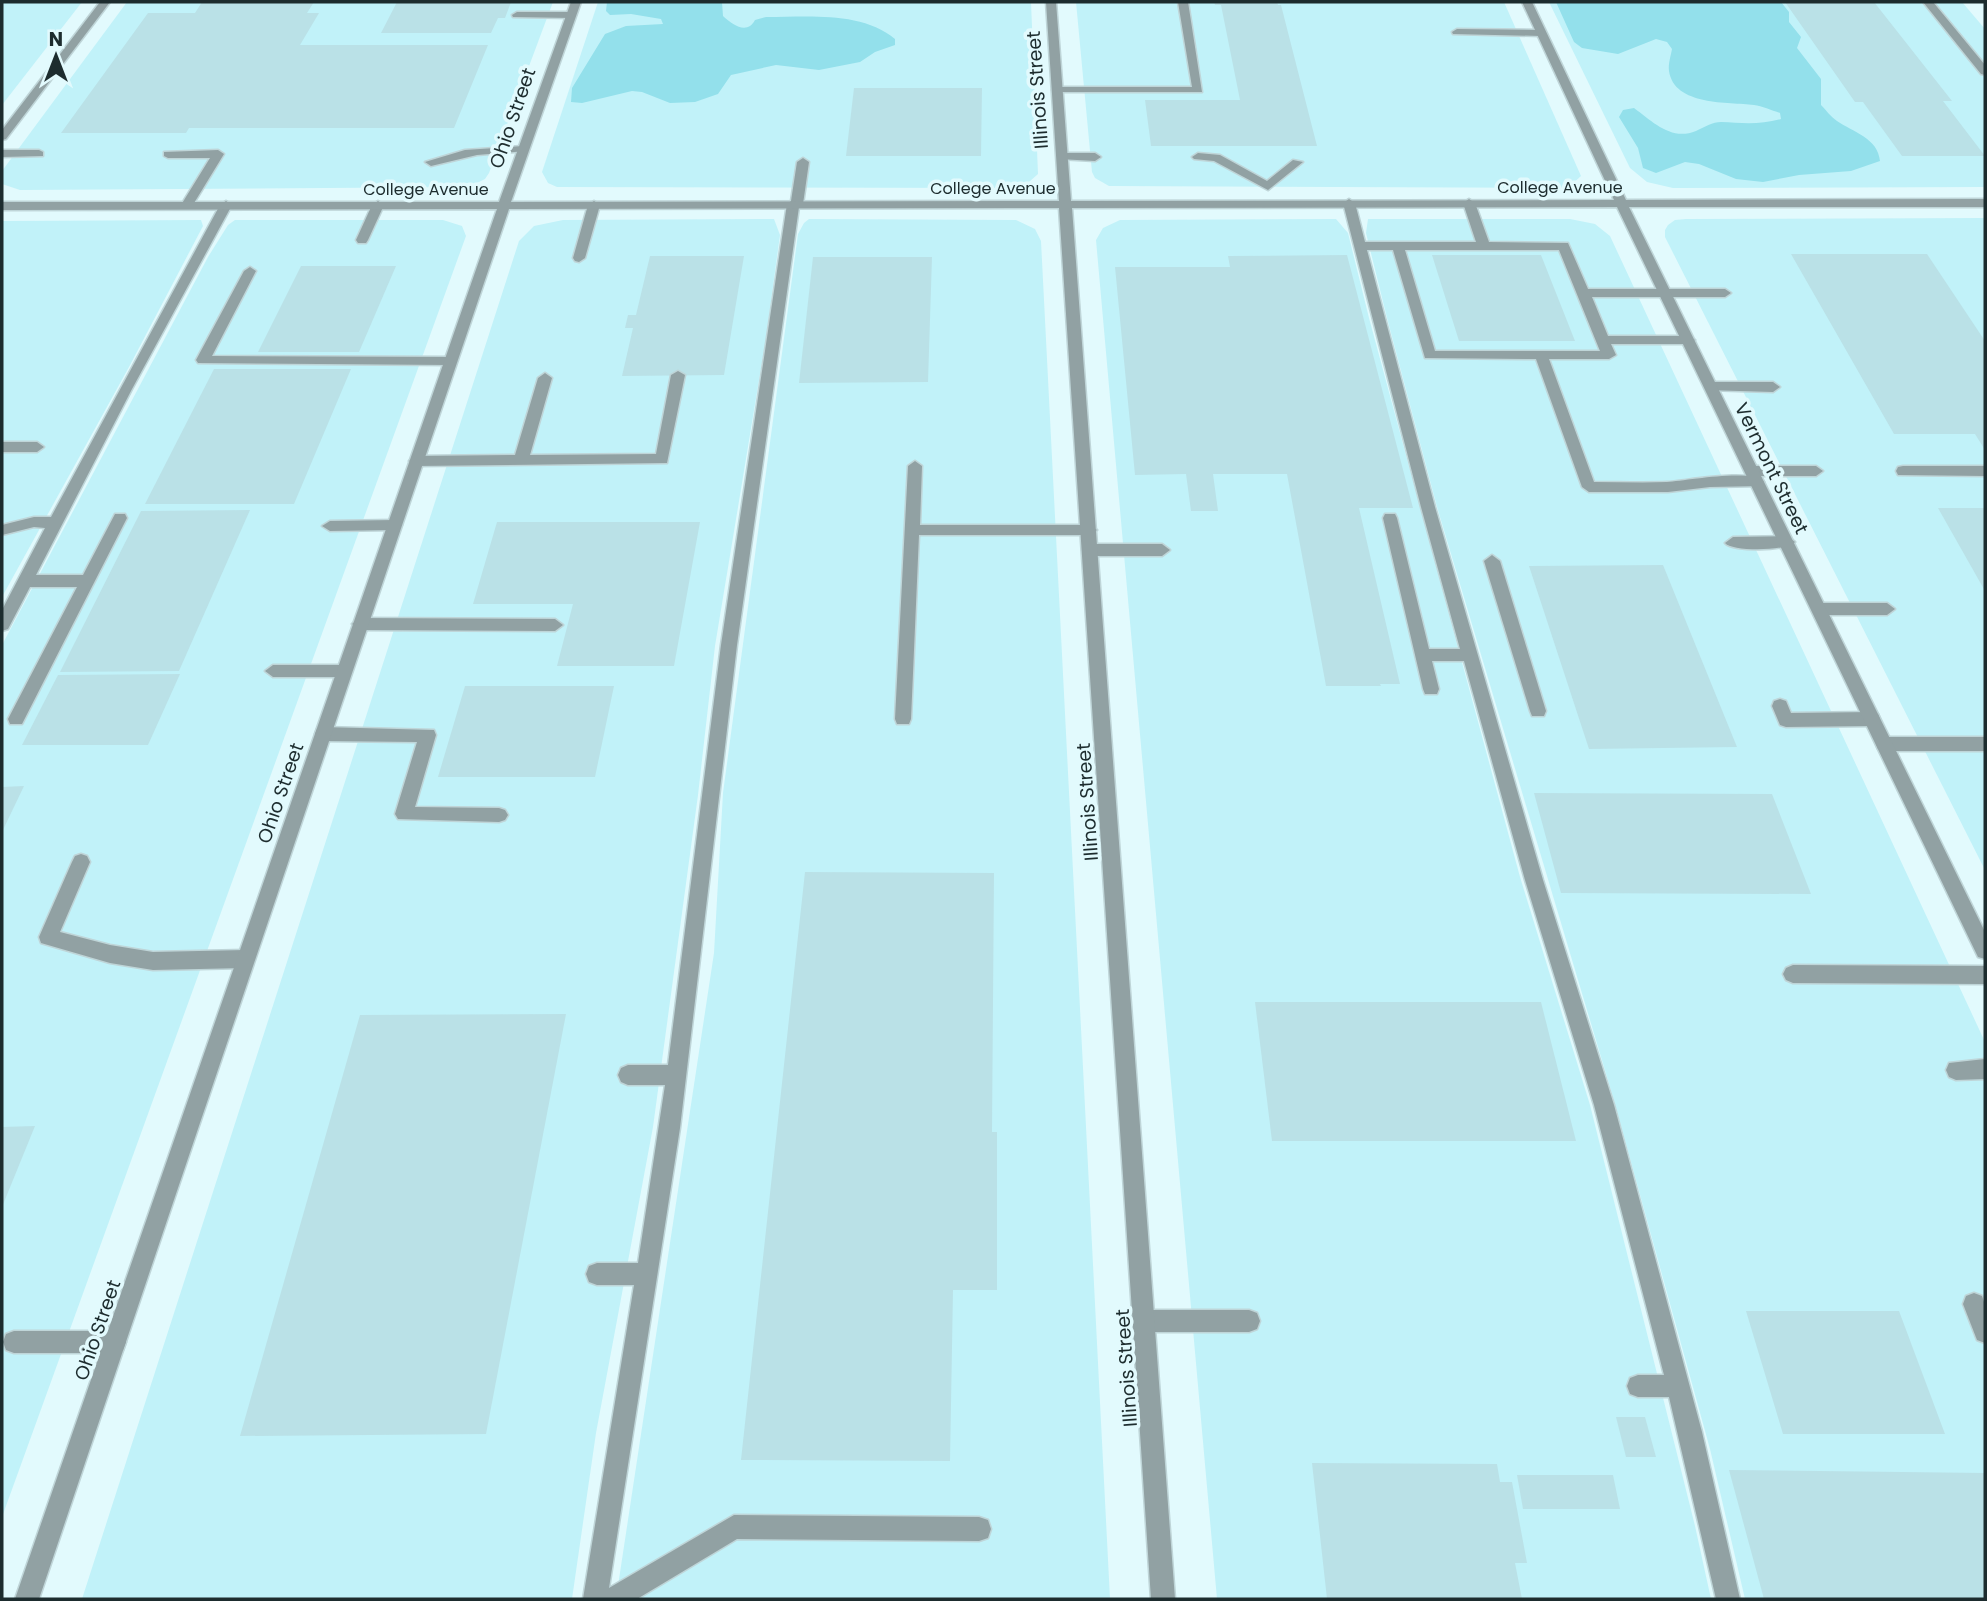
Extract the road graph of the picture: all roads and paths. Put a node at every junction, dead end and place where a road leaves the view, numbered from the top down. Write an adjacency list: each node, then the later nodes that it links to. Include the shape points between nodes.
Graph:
1 (105, 2): 12 (street)
2 (523, 2): 7 (street, via 515,20)
3 (1051, 2): 11 (street, Illinois Street)
4 (1183, 2): 11 (street, via 1198,90)
5 (1527, 2): 9 (street, Vermont Street)
6 (1928, 2): 10 (street)
7 (573, 9): 13 (street, Ohio Street)
8 (1457, 33): 9 (street)
9 (1541, 33): 28 (street, Vermont Street)
10 (1985, 72)
11 (1058, 90): 17 (street, Illinois Street)
12 (2, 137)
13 (523, 149): 22 (street, via 488,149); 37 (street, Ohio Street)
14 (2, 154): 15 (street)
15 (39, 154)
16 (168, 154): 20 (street, via 218,154)
17 (1063, 157): 18 (street); 31 (street, Illinois Street)
18 (1095, 157)
19 (1198, 157): 25 (street, via 1216,157)
20 (213, 162): 21 (street); 34 (street)
21 (233, 162)
22 (432, 162)
23 (803, 162): 30 (street)
24 (1297, 162): 25 (street)
25 (1268, 186): 32 (street)
26 (1349, 203): 27 (street, College Avenue); 32 (street, College Avenue); 40 (street)
27 (1469, 203): 28 (street, College Avenue); 42 (street)
28 (1621, 203): 29 (street, College Avenue); 46 (street, Vermont Street)
29 (1985, 203)
30 (795, 204): 31 (street, College Avenue); 38 (street, College Avenue); 107 (street, via 729,645)
31 (1067, 204): 32 (street, College Avenue); 72 (street, Illinois Street)
32 (1272, 204)
33 (2, 205): 34 (street, College Avenue)
34 (187, 205): 35 (street, College Avenue)
35 (226, 205): 36 (street, College Avenue); 67 (street)
36 (378, 205): 37 (street, College Avenue); 39 (street)
37 (504, 205): 38 (street, College Avenue); 51 (street, Ohio Street)
38 (594, 205): 43 (street)
39 (362, 240)
40 (1361, 246): 41 (street); 86 (street)
41 (1398, 246): 42 (street); 50 (street, via 1430,355)
42 (1483, 246): 45 (street, via 1564,246)
43 (579, 258)
44 (250, 271): 51 (street, via 203,360)
45 (1584, 293): 46 (street); 48 (street)
46 (1666, 293): 47 (street); 49 (street, Vermont Street)
47 (1726, 293)
48 (1603, 340): 49 (street); 50 (street, via 1609,355)
49 (1688, 340): 54 (street, Vermont Street)
50 (1541, 355): 64 (street, via 1589,487 1668,487)
51 (450, 361): 59 (street, Ohio Street)
52 (678, 375): 58 (street, via 662,459)
53 (545, 377): 58 (street)
54 (1711, 387): 55 (street); 64 (street, Vermont Street)
55 (1773, 387)
56 (2, 447): 57 (street)
57 (37, 447)
58 (521, 460): 59 (street)
59 (416, 461): 68 (street, Ohio Street)
60 (915, 466): 71 (street)
61 (1816, 471): 64 (street)
62 (1903, 471): 63 (street)
63 (1985, 471)
64 (1755, 477): 73 (street, Vermont Street)
65 (120, 518): 79 (street)
66 (1390, 518): 85 (street)
67 (57, 523): 70 (street, via 34,522); 78 (street)
68 (394, 525): 69 (street); 82 (street, Ohio Street)
69 (330, 526)
70 (2, 530)
71 (912, 530): 72 (street); 93 (street)
72 (1089, 530): 75 (street, Illinois Street)
73 (1787, 542): 74 (street); 80 (street, Vermont Street)
74 (1732, 543)
75 (1090, 550): 76 (street); 111 (street, Illinois Street)
76 (1162, 550)
77 (1492, 561): 91 (street)
78 (25, 581): 79 (street); 83 (street)
79 (88, 581): 92 (street)
80 (1819, 609): 81 (street); 94 (street, Vermont Street)
81 (1887, 609)
82 (360, 624): 84 (street); 88 (street, Ohio Street)
83 (2, 625)
84 (555, 625)
85 (1423, 655): 86 (street); 89 (street)
86 (1470, 655): 117 (street, via 1604,1105)
87 (273, 671): 88 (street)
88 (344, 671): 95 (street, Ohio Street)
89 (1432, 689)
90 (1780, 706): 94 (street, via 1786,720)
91 (1538, 712)
92 (16, 719)
93 (903, 719)
94 (1872, 719): 96 (street, Vermont Street)
95 (323, 734): 98 (street, via 428,735 404,814); 101 (street, Ohio Street)
96 (1884, 744): 97 (street); 100 (street, Vermont Street)
97 (1985, 744)
98 (499, 815)
99 (81, 862): 101 (street, via 48,937 153,961)
100 (1985, 951)
101 (245, 959): 115 (street, Ohio Street)
102 (1793, 974): 103 (street)
103 (1985, 975)
104 (1985, 1069): 105 (street)
105 (1956, 1070)
106 (628, 1075): 107 (street)
107 (677, 1075): 109 (street)
108 (597, 1274): 109 (street)
109 (646, 1274): 120 (street)
110 (1974, 1304): 113 (street)
111 (1143, 1321): 112 (street); 122 (street, Illinois Street)
112 (1249, 1321)
113 (1985, 1332)
114 (14, 1342): 115 (street)
115 (115, 1342): 119 (street, Ohio Street)
116 (1637, 1386): 117 (street)
117 (1677, 1386): 123 (street)
118 (979, 1529): 121 (street, via 734,1527)
119 (27, 1599)
120 (596, 1599)
121 (614, 1599)
122 (1163, 1599)
123 (1728, 1599)

